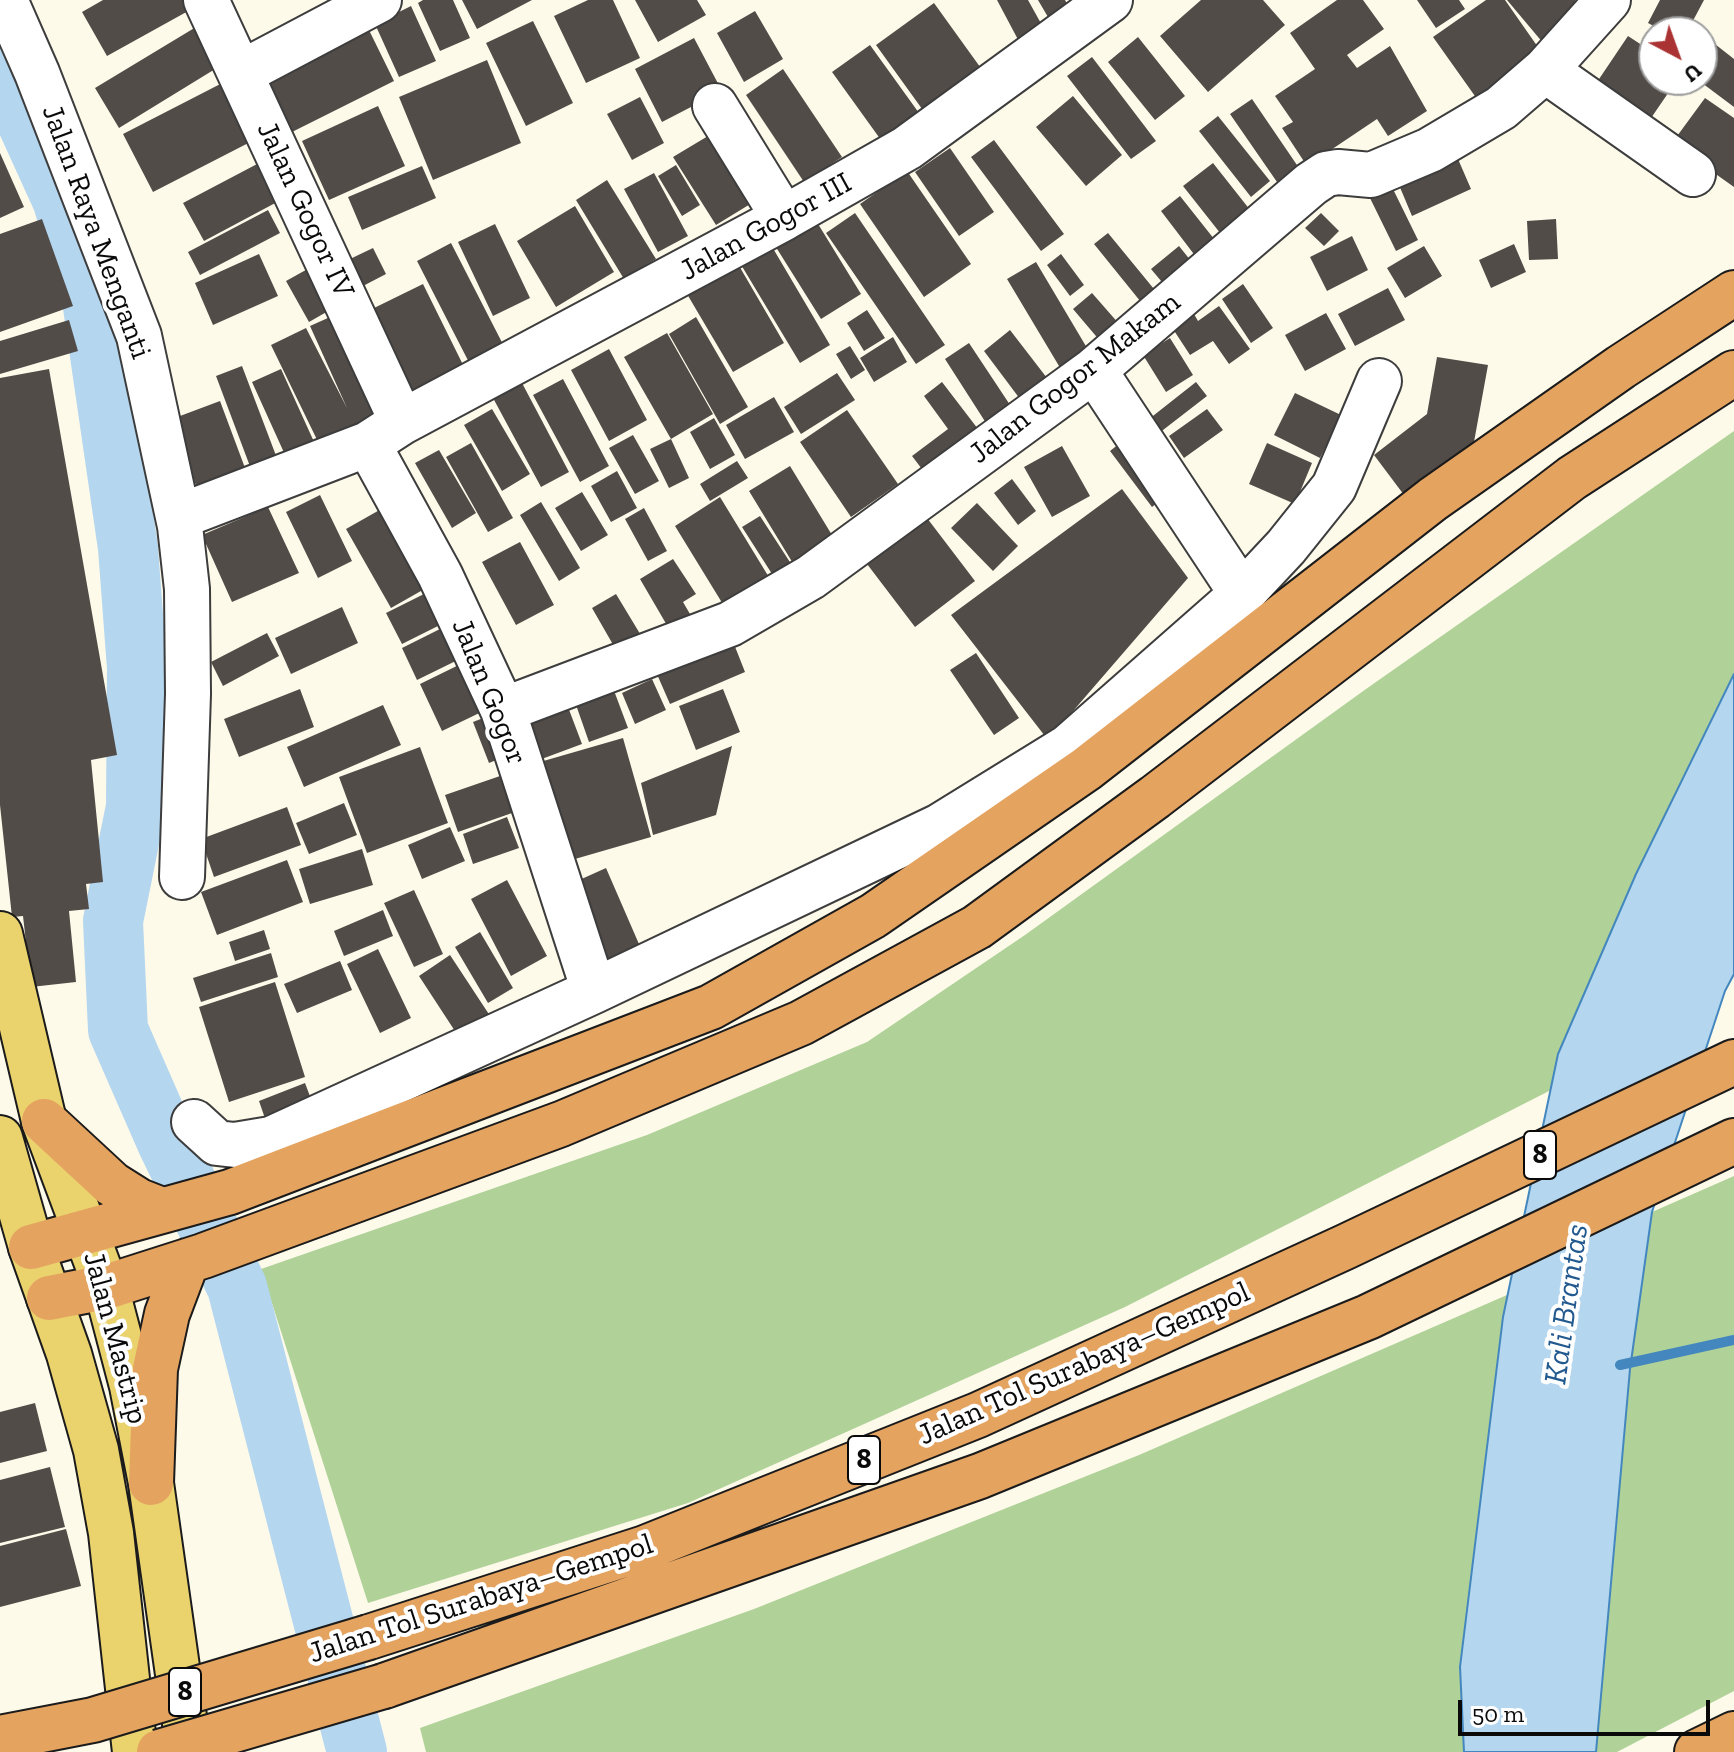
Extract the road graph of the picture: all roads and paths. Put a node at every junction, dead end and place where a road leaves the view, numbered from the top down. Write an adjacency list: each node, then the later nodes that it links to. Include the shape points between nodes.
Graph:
1 (5, 0): 16 (street, Jalan Raya Menganti, via 135,323)
2 (206, 0): 7 (street, Jalan Gogor IV)
3 (379, 0): 7 (street)
4 (1110, 0): 10 (street, Jalan Gogor III, via 907,148)
5 (1608, 0): 6 (street, Jalan Gogor Makam)
6 (1545, 70): 9 (street); 12 (street, Jalan Gogor Makam, via 1501,108 1430,150 1371,175 1326,174)
7 (241, 73): 15 (street, Jalan Gogor IV)
8 (715, 106): 10 (street)
9 (1693, 174)
10 (784, 218): 15 (street, Jalan Gogor III)
11 (1734, 293): 24 (highway, via 1433,499 1086,769 873,916 711,1007)
12 (1094, 370): 17 (street); 18 (street, Jalan Gogor Makam, via 811,577 730,624)
13 (1734, 373): 29 (highway, via 1572,478 977,927 801,1023)
14 (1379, 381): 17 (street, via 1334,487)
15 (385, 433): 16 (street, Jalan Gogor III); 18 (street, Jalan Gogor, via 440,575)
16 (178, 517): 19 (street, Jalan Raya Menganti, via 187,589)
17 (1242, 594): 21 (street, via 1068,747 953,818)
18 (503, 710): 21 (street, Jalan Gogor)
19 (182, 877)
20 (0, 934): 25 (main road, Jalan Mastrip)
21 (594, 991): 22 (street)
22 (470, 1047): 24 (street); 26 (street, via 271,1139 217,1143)
23 (1734, 1062): 38 (highway, Jalan Tol Surabaya–Gempol / 8, bridge, via 978,1415 645,1548 93,1720)
24 (486, 1095): 29 (highway); 30 (highway, via 230,1192)
25 (44, 1121): 30 (highway, via 112,1184 139,1201); 31 (main road, Jalan Mastrip)
26 (194, 1122)
27 (0, 1138): 32 (main road, Jalan Mastrip)
28 (1734, 1141): 40 (highway, Jalan Tol Surabaya–Gempol / 8, bridge, via 1368,1317 980,1476 384,1686)
29 (505, 1146): 33 (highway)
30 (171, 1208): 31 (highway)
31 (85, 1232): 32 (highway); 34 (main road, Jalan Mastrip)
32 (31, 1247): 35 (main road, Jalan Mastrip)
33 (195, 1259): 34 (highway); 36 (highway, via 167,1314 155,1369)
34 (106, 1287): 35 (highway); 36 (main road, Jalan Mastrip)
35 (49, 1298): 39 (main road, Jalan Mastrip, via 96,1450 111,1533)
36 (151, 1483): 41 (main road, Jalan Mastrip)
37 (1734, 1734): 42 (highway)
38 (0, 1738)
39 (135, 1752)
40 (159, 1752)
41 (189, 1752)
42 (1697, 1752)

